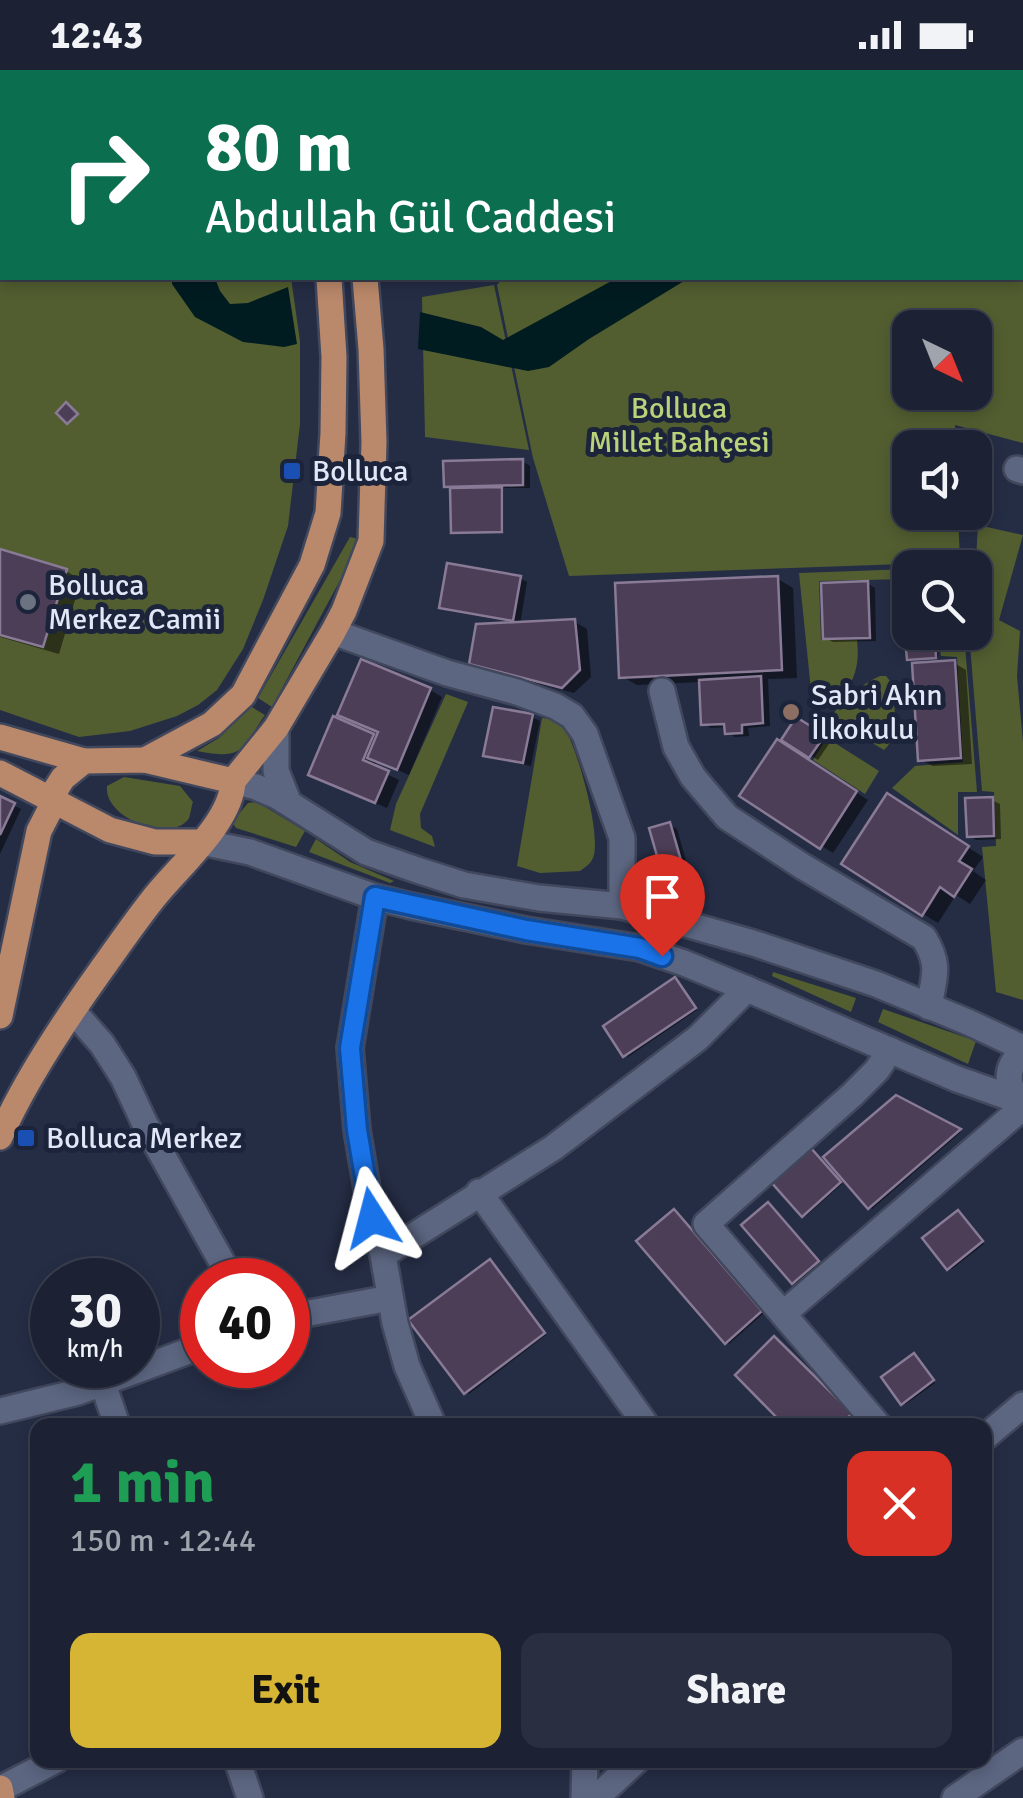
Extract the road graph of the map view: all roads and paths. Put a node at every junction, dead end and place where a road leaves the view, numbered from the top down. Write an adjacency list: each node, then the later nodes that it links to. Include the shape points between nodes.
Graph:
1 (329, 280): 8 (main road, via 334,433 328,513 312,564 243,695 212,724)
2 (365, 280): 3 (main road, via 372,541)
3 (333, 632): 5 (main road); 15 (street, via 572,716 585,734 622,838)
4 (662, 691): 17 (street, via 676,747 726,817 924,938 936,965)
5 (276, 728): 10 (main road); 12 (street, via 276,771)
6 (0, 737): 7 (main road)
7 (84, 760): 8 (main road); 11 (main road, via 63,778)
8 (144, 760): 10 (main road)
9 (0, 772): 11 (main road)
10 (233, 781): 12 (street); 13 (main road, via 226,809)
11 (55, 800): 13 (main road, via 126,835); 19 (main road, via 35,848)
12 (288, 801): 15 (street, via 366,852 464,885)
13 (201, 842): 14 (street, via 250,852); 18 (main road)
14 (375, 897): 16 (street, via 640,948); 25 (street, via 350,1048 357,1130)
15 (622, 906): 17 (street, via 754,943)
16 (747, 989): 20 (street); 24 (street, via 698,1038 553,1148)
17 (929, 1007): 21 (street)
18 (73, 1012): 23 (main road); 26 (street, via 123,1077)
19 (0, 1016)
20 (890, 1050): 22 (street); 29 (street, via 852,1095 706,1224)
21 (1023, 1050): 22 (street, via 1008,1076)
22 (1021, 1103): 29 (street)
23 (0, 1137)
24 (479, 1192): 25 (street); 36 (street)
25 (383, 1255): 27 (street)
26 (220, 1258)
27 (390, 1298): 28 (street); 35 (street, via 407,1366)
28 (310, 1313)
29 (782, 1314): 37 (street)
30 (90, 1388): 33 (street)
31 (104, 1388): 34 (street)
32 (1023, 1405): 38 (street)
33 (0, 1411)
34 (115, 1418)
35 (430, 1418)
36 (641, 1418)
37 (872, 1418)
38 (992, 1431)
39 (1023, 1751): 49 (street)
40 (40, 1768): 44 (street)
41 (239, 1768): 46 (street)
42 (585, 1768): 47 (street)
43 (628, 1768): 48 (street)
44 (0, 1788): 45 (main road)
45 (2, 1798)
46 (250, 1798)
47 (584, 1798)
48 (596, 1798)
49 (955, 1798)

